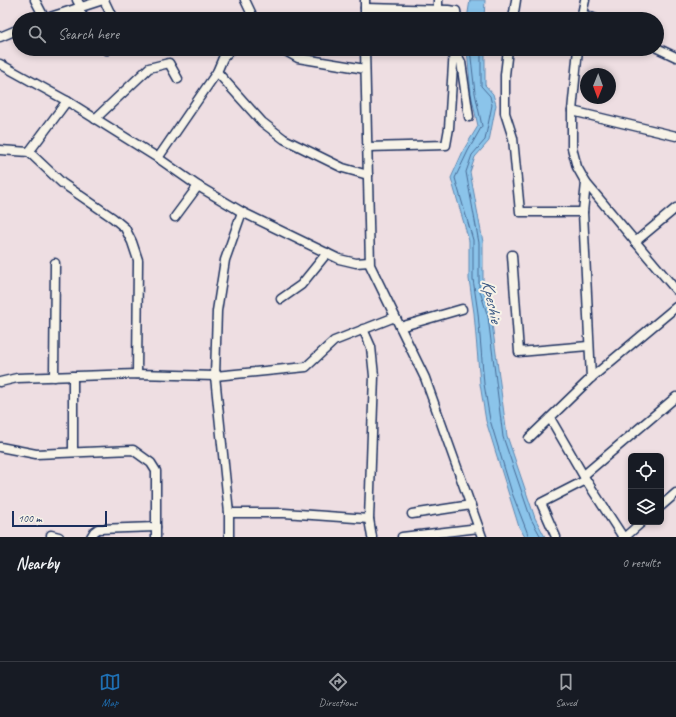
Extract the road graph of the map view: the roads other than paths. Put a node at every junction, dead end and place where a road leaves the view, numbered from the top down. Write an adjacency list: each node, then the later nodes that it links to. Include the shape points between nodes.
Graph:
1 (35, 0): 10 (street)
2 (104, 0): 8 (street); 12 (street)
3 (245, 0): 13 (street)
4 (438, 0): 9 (street)
5 (516, 0): 15 (street)
6 (585, 0): 16 (street)
7 (365, 4): 9 (street, via 430,11)
8 (79, 5): 11 (street)
9 (438, 9): 14 (street)
10 (41, 12)
11 (62, 12)
12 (110, 12)
13 (251, 12)
14 (456, 12)
15 (513, 12)
16 (582, 12)
17 (12, 32): 18 (street)
18 (0, 37)
19 (664, 51): 27 (street)
20 (226, 56): 30 (street)
21 (294, 56): 29 (street)
22 (365, 56): 29 (street)
23 (454, 56): 37 (street, via 446,145)
24 (458, 56): 34 (street, via 461,62)
25 (507, 56): 46 (street, via 505,113 513,138 520,212)
26 (577, 56): 33 (street)
27 (676, 57)
28 (0, 64): 32 (street)
29 (365, 69): 37 (street)
30 (217, 72): 40 (street); 41 (street, via 262,122 284,140 343,168)
31 (178, 79): 35 (street, via 169,63 149,68)
32 (67, 101): 35 (street); 39 (street)
33 (572, 111): 36 (street); 42 (street, via 572,148)
34 (469, 117)
35 (95, 119): 40 (street)
36 (676, 136)
37 (368, 146): 41 (street)
38 (0, 150): 39 (street)
39 (29, 152): 61 (street, via 62,183 125,228 132,242 138,260)
40 (158, 158): 43 (street)
41 (368, 175): 52 (street)
42 (586, 183): 46 (street); 48 (street)
43 (198, 186): 45 (street); 47 (street)
44 (676, 208): 48 (street)
45 (242, 212): 49 (street); 63 (street, via 225,260 217,311)
46 (583, 212): 60 (street)
47 (175, 217)
48 (635, 242): 53 (street)
49 (327, 253): 52 (street, via 349,262); 54 (street, via 301,286)
50 (512, 255): 60 (street, via 519,352)
51 (55, 262): 64 (street)
52 (369, 262): 57 (street)
53 (676, 290)
54 (281, 299)
55 (676, 307): 65 (street)
56 (462, 309): 58 (street)
57 (395, 317): 58 (street); 59 (street)
58 (400, 327): 75 (street, via 426,378)
59 (364, 329): 63 (street, via 334,341 306,367); 78 (street, via 371,347 374,376)
60 (588, 346): 65 (street)
61 (137, 374): 62 (street); 63 (street)
62 (73, 376): 64 (street); 71 (street)
63 (216, 376): 76 (street)
64 (54, 377): 66 (street, via 17,378)
65 (591, 378): 68 (street)
66 (0, 382)
67 (676, 397): 72 (street)
68 (550, 418): 69 (street); 72 (street)
69 (529, 438)
70 (0, 447): 71 (street, via 36,454)
71 (73, 452): 80 (street, via 133,450 151,463 156,471)
72 (585, 477): 88 (street, via 541,503); 89 (street)
73 (676, 492): 74 (street)
74 (664, 503)
75 (471, 505): 77 (street); 81 (street)
76 (229, 513): 78 (street, via 284,513); 84 (street)
77 (412, 514)
78 (369, 519): 85 (street)
79 (638, 525): 89 (street)
80 (156, 527): 82 (street, via 98,529); 83 (street)
81 (479, 528): 86 (street); 87 (street)
82 (91, 537)
83 (156, 537)
84 (229, 537)
85 (372, 537)
86 (402, 537)
87 (482, 537)
88 (556, 537)
89 (624, 537)

